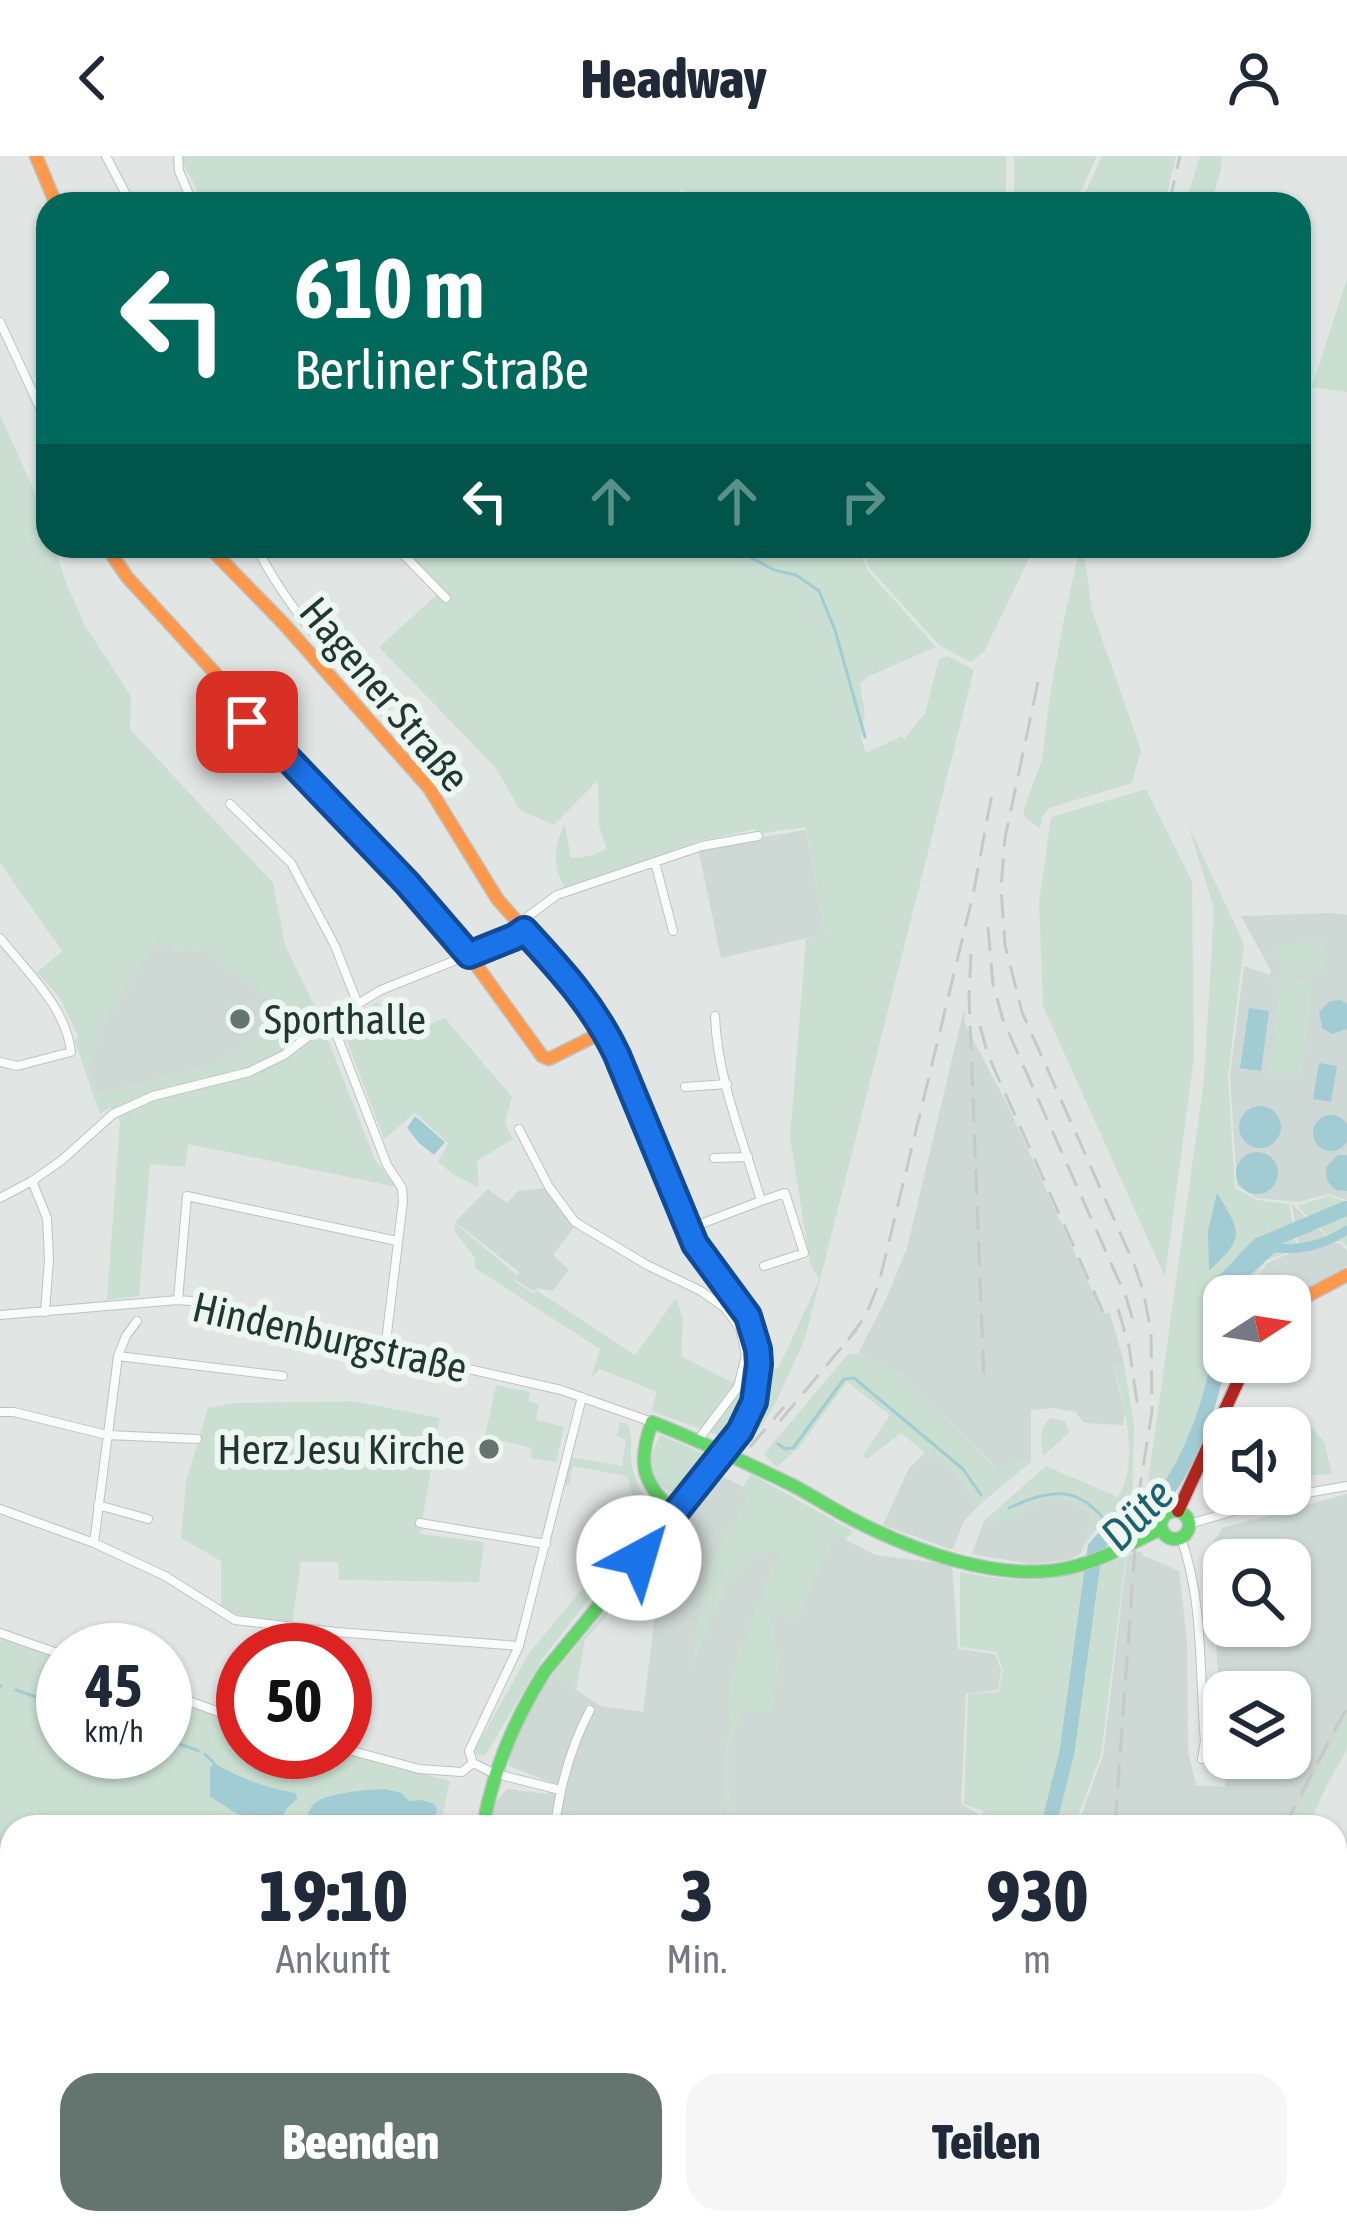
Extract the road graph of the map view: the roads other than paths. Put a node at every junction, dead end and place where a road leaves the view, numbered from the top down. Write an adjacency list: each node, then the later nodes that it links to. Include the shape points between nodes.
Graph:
1 (36, 156): 4 (main road)
2 (106, 156): 5 (street)
3 (178, 156): 6 (street)
4 (52, 192)
5 (125, 192)
6 (188, 192)
7 (0, 322): 8 (street)
8 (36, 399)
9 (114, 558): 21 (main road, via 219,678 220,693)
10 (220, 558): 14 (main road, Hagener Straße)
11 (262, 558): 14 (street, via 289,601 432,765 436,779)
12 (407, 558): 13 (street)
13 (446, 598)
14 (428, 788): 18 (main road, Hagener Straße)
15 (230, 804): 22 (street, via 291,863)
16 (758, 836): 17 (street)
17 (655, 862): 18 (street, via 557,896); 19 (street)
18 (521, 927): 21 (street); 25 (main road, Hagener Straße)
19 (673, 932)
20 (0, 938): 26 (street, via 55,1005 70,1052 17,1066)
21 (469, 955): 22 (street); 25 (main road, via 542,1056)
22 (357, 1003): 24 (street)
23 (716, 1016): 27 (street)
24 (331, 1020): 32 (street, via 249,1072 113,1114); 36 (street, via 402,1188)
25 (605, 1031): 35 (main road, Hagener Straße)
26 (0, 1062)
27 (727, 1084): 28 (street); 30 (street)
28 (686, 1087)
29 (519, 1129): 53 (street, via 574,1222 701,1291 740,1328 746,1355 738,1387)
30 (748, 1157): 31 (street); 34 (street)
31 (714, 1158)
32 (32, 1181): 33 (street); 41 (street, via 47,1218)
33 (0, 1198)
34 (761, 1201): 35 (street); 37 (street, via 785,1193 804,1253)
35 (688, 1229): 58 (main road, Hagener Straße, bridge, via 741,1302 754,1329 759,1376 735,1438)
36 (397, 1241): 40 (street, via 187,1196); 44 (street)
37 (764, 1266)
38 (1347, 1275): 39 (main road)
39 (1311, 1294)
40 (178, 1300): 41 (street, Hindenburgstraße); 44 (street, Hindenburgstraße)
41 (45, 1312): 42 (street, Hindenburgstraße)
42 (0, 1315)
43 (137, 1321): 45 (street)
44 (385, 1350): 48 (street, Hindenburgstraße)
45 (118, 1356): 46 (street); 51 (street)
46 (283, 1376)
47 (1237, 1383): 57 (main road)
48 (582, 1396): 50 (street, Hindenburgstraße); 65 (street)
49 (0, 1412): 51 (street)
50 (652, 1422): 53 (main road); 58 (main road, via 644,1474)
51 (107, 1435): 52 (street); 55 (street)
52 (197, 1439)
53 (698, 1439): 62 (main road, via 885,1534 1005,1573 1084,1564)
54 (1347, 1486): 61 (street)
55 (98, 1505): 59 (street); 64 (street)
56 (0, 1509): 64 (street)
57 (1178, 1511): 61 (main road); 62 (main road, via 1165,1515)
58 (674, 1513): 75 (main road, Hagener Straße, via 544,1671)
59 (148, 1519)
60 (420, 1522): 65 (street)
61 (1189, 1524): 63 (main road)
62 (1161, 1528): 63 (main road)
63 (1181, 1538): 73 (street, via 1199,1630)
64 (94, 1543): 66 (street, via 235,1620)
65 (546, 1544): 70 (street)
66 (257, 1623)
67 (0, 1633): 69 (street)
68 (372, 1634): 70 (street)
69 (36, 1646)
70 (518, 1646): 74 (street, via 470,1746)
71 (590, 1710): 76 (street)
72 (372, 1756): 74 (street, via 462,1772)
73 (1202, 1759)
74 (472, 1763): 75 (street)
75 (493, 1773): 76 (street); 77 (main road, Hagener Straße)
76 (560, 1790): 78 (street)
77 (485, 1815)
78 (557, 1815)

